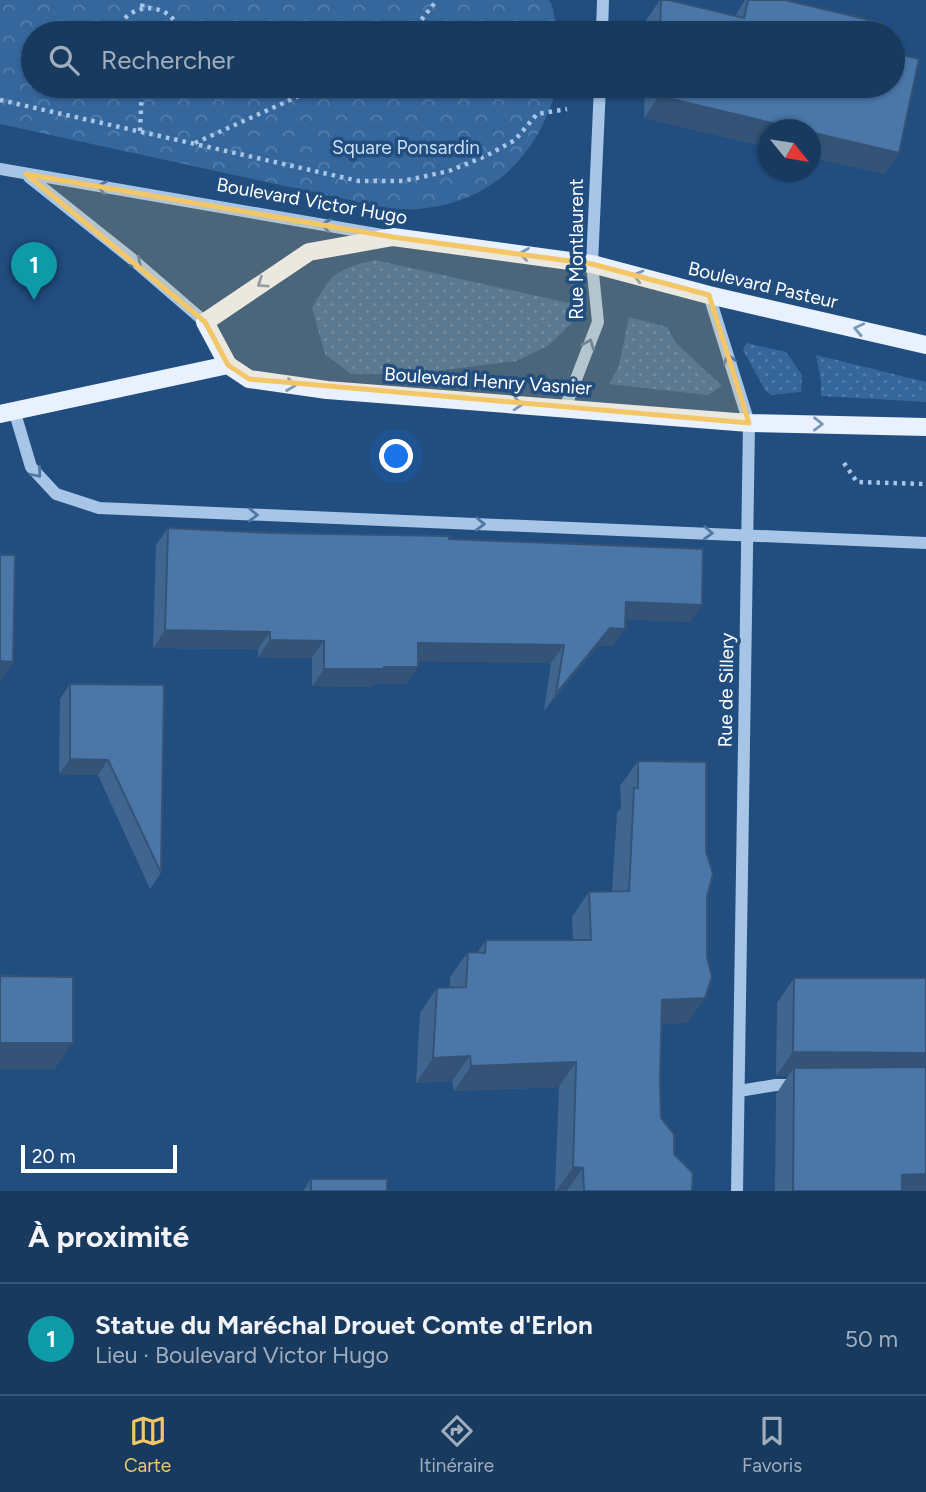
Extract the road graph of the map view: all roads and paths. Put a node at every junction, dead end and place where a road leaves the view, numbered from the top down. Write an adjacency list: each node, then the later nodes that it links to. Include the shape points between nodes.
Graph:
1 (143, 0): 4 (path)
2 (437, 0): 7 (path)
3 (604, 0): 8 (street)
4 (142, 8): 5 (path); 6 (path, via 164,11)
5 (122, 21)
6 (174, 21)
7 (420, 21)
8 (603, 21)
9 (141, 98): 14 (path)
10 (295, 98): 15 (path)
11 (599, 98): 13 (street, Rue Montlaurent)
12 (0, 100): 14 (path)
13 (599, 103): 15 (path, via 537,114 515,140 486,156 449,171 403,181 359,181); 19 (street, Rue Montlaurent)
14 (140, 131): 15 (path)
15 (194, 144)
16 (0, 169): 17 (street, Boulevard Victor Hugo)
17 (26, 174): 18 (street, Boulevard Victor Hugo, one-way to 17); 21 (street, Boulevard Victor Hugo, one-way to 21)
18 (393, 237): 19 (main road, Boulevard Victor Hugo, one-way to 18); 21 (main road, one-way to 21, via 309,251)
19 (592, 264): 20 (main road, Boulevard Pasteur, one-way to 19); 24 (street, Rue Montlaurent, one-way to 19, via 598,322)
20 (709, 295): 22 (main road, Boulevard Pasteur, one-way to 20); 26 (street, Rue de Sillery, one-way to 20)
21 (205, 322): 23 (main road)
22 (926, 345)
23 (228, 365): 24 (main road, Boulevard Henry Vasnier, one-way to 24, via 249,379 327,390); 25 (main road)
24 (565, 408): 26 (main road, Boulevard Henry Vasnier)
25 (7, 412): 30 (street, one-way to 30, via 31,467 56,494 99,508)
26 (750, 423): 27 (main road); 30 (street, Rue de Sillery)
27 (817, 424): 28 (main road, one-way to 28); 29 (path, via 857,482)
28 (926, 427)
29 (926, 484)
30 (748, 534): 31 (street); 33 (street, Rue de Sillery)
31 (926, 542)
32 (817, 1086): 33 (street, via 776,1085)
33 (739, 1091): 34 (street, Rue de Sillery)
34 (737, 1191)

